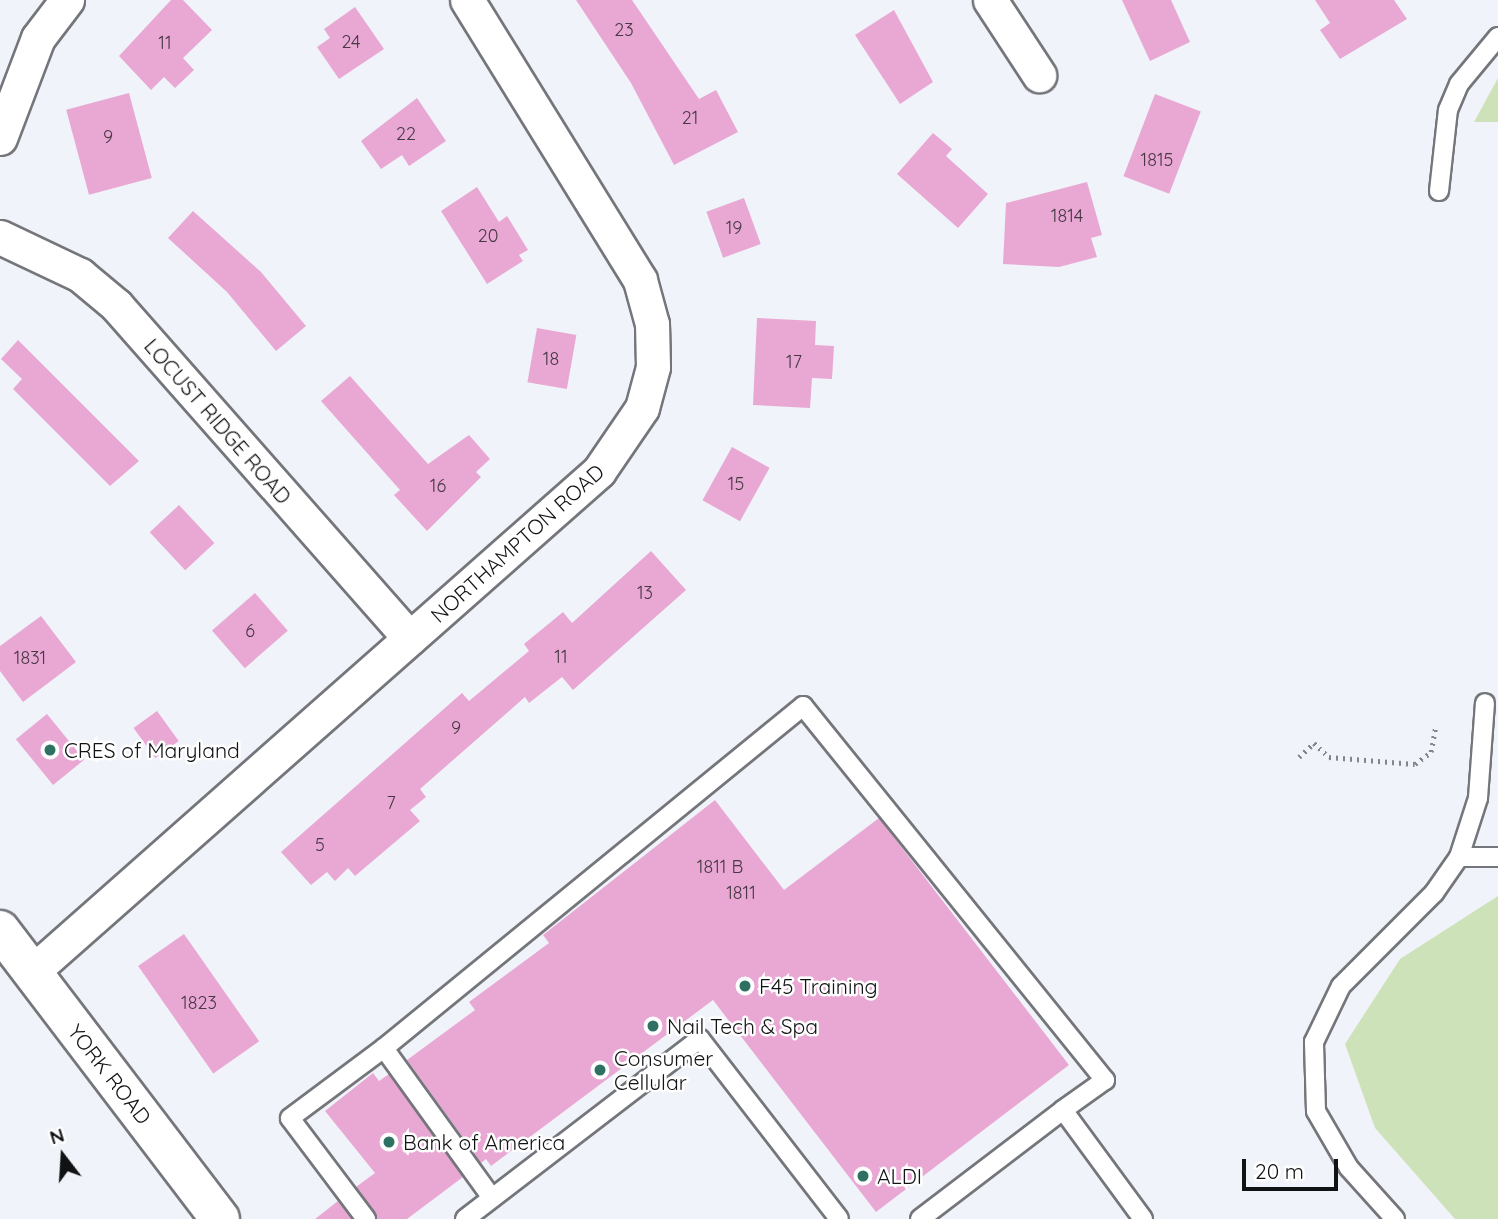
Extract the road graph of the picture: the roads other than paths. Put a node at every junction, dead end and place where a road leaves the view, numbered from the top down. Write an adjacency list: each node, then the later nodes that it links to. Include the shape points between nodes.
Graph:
1 (67, 0): 6 (street, via 38,38)
2 (467, 0): 9 (street, NORTHAMPTON ROAD, via 622,242 652,324 653,367 642,408 607,462)
3 (990, 0): 5 (street)
4 (1498, 37): 7 (lane, via 1459,84 1448,110)
5 (1039, 75)
6 (0, 138)
7 (1439, 191)
8 (0, 237): 9 (street, LOCUST RIDGE ROAD, via 80,275 116,305)
9 (410, 638): 14 (street, NORTHAMPTON ROAD)
10 (1485, 703): 11 (lane, via 1478,798)
11 (1459, 857): 12 (lane); 24 (lane, via 1434,893 1341,986 1314,1042 1316,1111 1349,1168)
12 (1498, 857)
13 (0, 930): 14 (main road, YORK ROAD)
14 (32, 972): 18 (main road, YORK ROAD)
15 (384, 1048): 16 (lane, via 803,706 1105,1080); 17 (lane); 19 (lane, via 290,1118)
16 (1063, 1110): 22 (lane); 23 (lane)
17 (492, 1198): 20 (lane); 21 (lane, via 700,1039)
18 (220, 1219)
19 (366, 1219)
20 (464, 1219)
21 (839, 1219)
22 (920, 1219)
23 (1143, 1219)
24 (1395, 1219)

